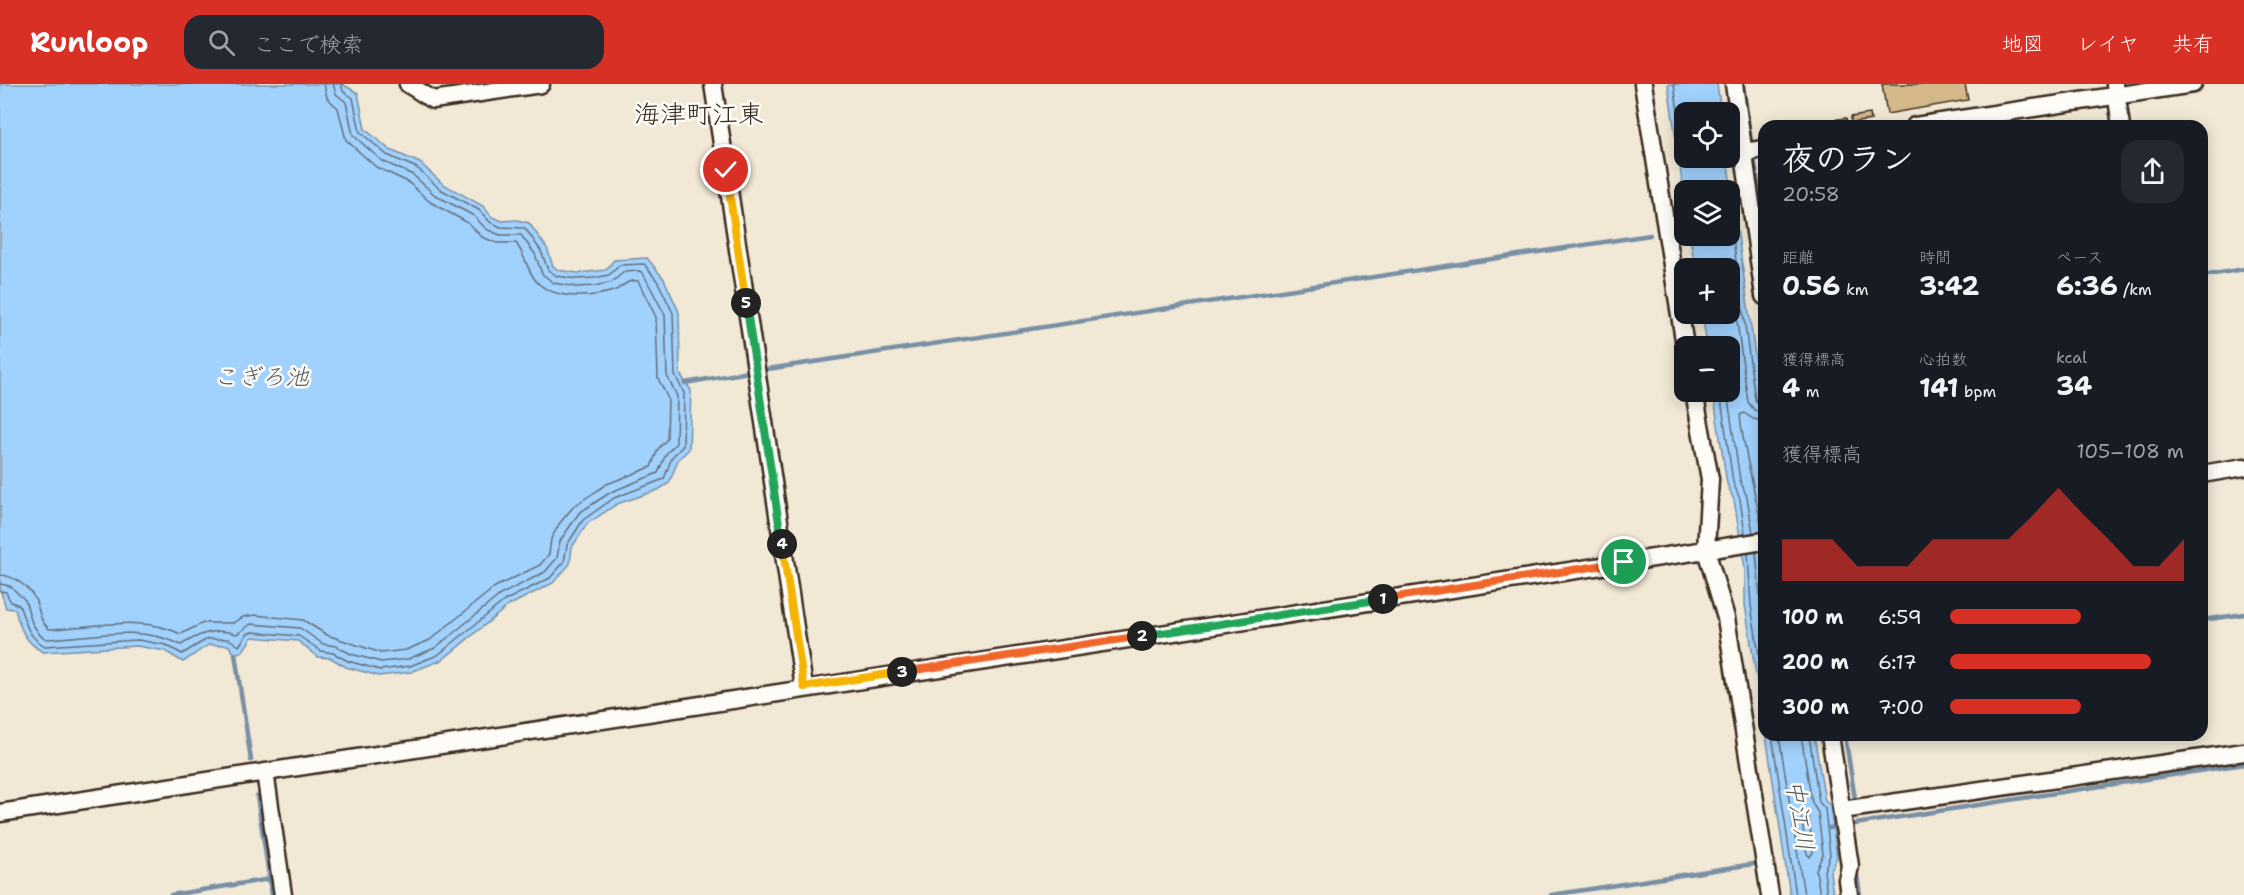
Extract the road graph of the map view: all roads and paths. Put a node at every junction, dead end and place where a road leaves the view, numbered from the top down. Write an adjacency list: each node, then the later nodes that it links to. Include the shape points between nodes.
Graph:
1 (408, 84): 2 (street, via 433,100)
2 (541, 84)
3 (713, 84): 19 (street)
4 (1643, 84): 13 (street)
5 (1734, 84): 11 (street)
6 (2193, 84): 7 (street)
7 (2115, 90): 8 (street); 9 (street)
8 (1948, 120)
9 (2120, 120)
10 (1758, 150): 11 (street)
11 (1744, 152): 12 (street)
12 (1758, 253)
13 (1683, 336)
14 (1696, 402): 18 (street, via 1710,479)
15 (2244, 467): 16 (street)
16 (2208, 473)
17 (1758, 542): 18 (street)
18 (1714, 549): 19 (street); 26 (street)
19 (804, 687): 22 (street)
20 (1831, 741): 23 (street)
21 (2244, 752): 23 (street)
22 (265, 772): 24 (street); 25 (street)
23 (1842, 812): 27 (street, via 1851,866 1847,879)
24 (0, 813)
25 (283, 895)
26 (1770, 895)
27 (1850, 895)

